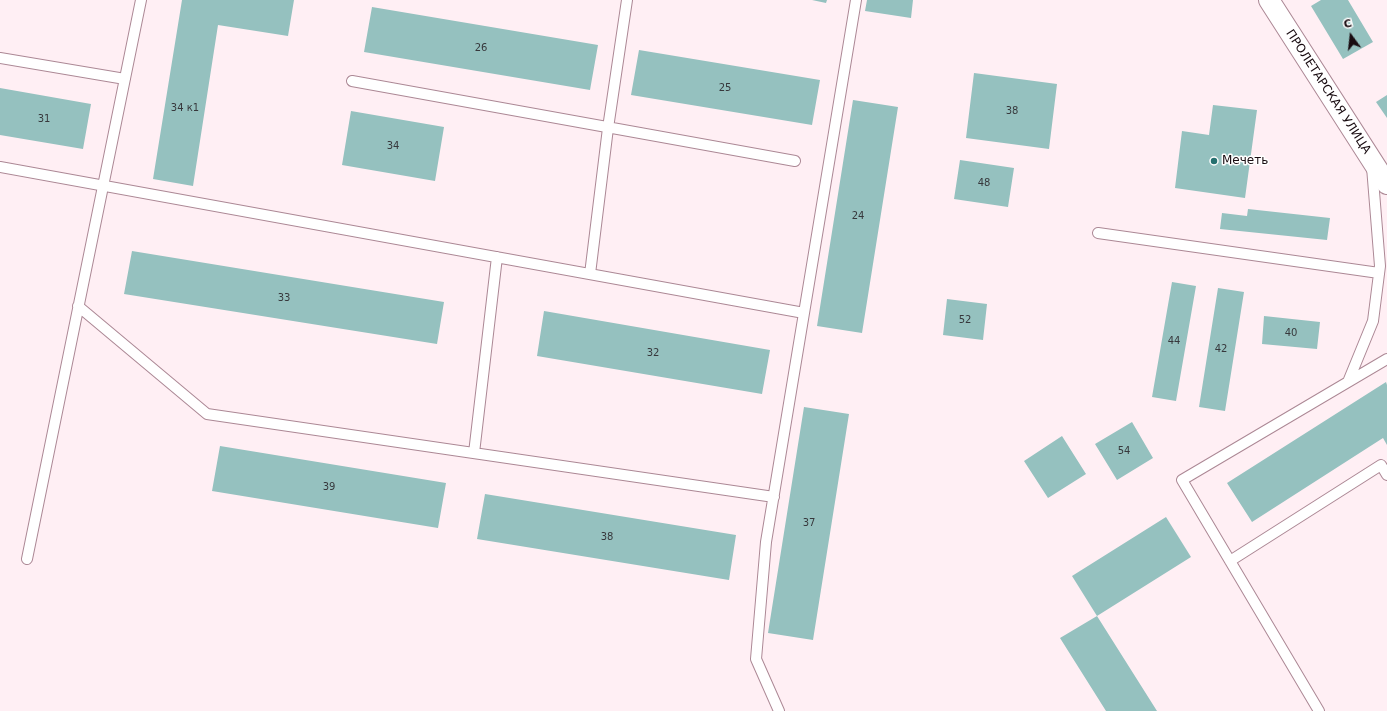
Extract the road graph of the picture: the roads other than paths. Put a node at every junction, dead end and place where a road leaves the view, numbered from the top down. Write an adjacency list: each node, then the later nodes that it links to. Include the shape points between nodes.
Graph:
1 (141, 0): 6 (lane)
2 (627, 0): 8 (lane)
3 (856, 0): 19 (lane)
4 (1269, 0): 9 (street, ПРОЛЕТАРСКАЯ УЛИЦА)
5 (0, 58): 6 (lane)
6 (125, 79): 13 (lane)
7 (352, 81): 8 (lane)
8 (608, 128): 10 (lane); 16 (lane)
9 (1371, 160): 12 (street, ПРОЛЕТАРСКАЯ УЛИЦА); 17 (lane)
10 (795, 161)
11 (0, 167): 13 (lane)
12 (1387, 184)
13 (103, 185): 15 (lane); 18 (lane)
14 (1098, 233): 17 (lane)
15 (497, 257): 16 (lane); 22 (lane)
16 (590, 274): 19 (lane)
17 (1379, 274): 21 (lane, via 1373,321)
18 (78, 306): 22 (lane, via 207,414); 25 (lane)
19 (804, 313): 24 (lane)
20 (1387, 359): 21 (lane)
21 (1348, 382): 26 (lane, via 1182,480)
22 (474, 453): 24 (lane)
23 (1387, 475): 26 (lane, via 1381,465)
24 (774, 497): 27 (lane, via 766,542 756,659)
25 (27, 559)
26 (1230, 561): 28 (lane)
27 (779, 711)
28 (1319, 711)

